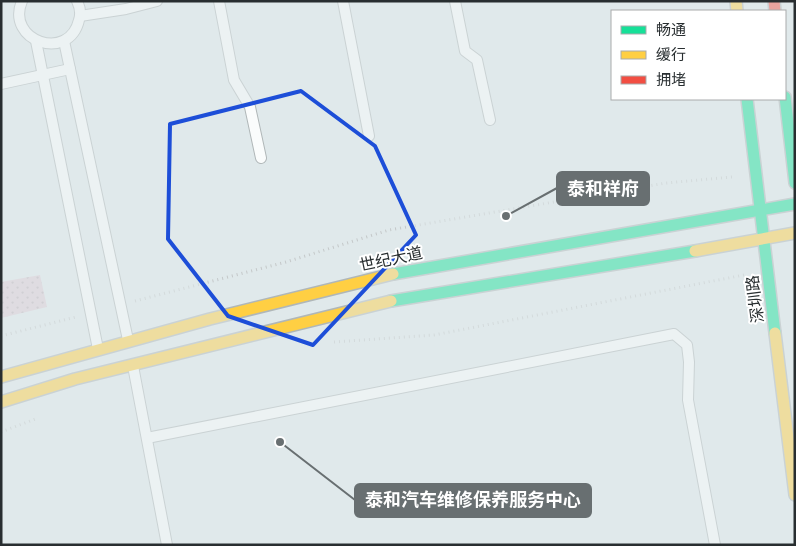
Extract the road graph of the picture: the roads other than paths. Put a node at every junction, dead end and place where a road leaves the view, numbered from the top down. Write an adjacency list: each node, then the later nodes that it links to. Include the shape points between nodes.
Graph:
1 (22, 1): 9 (lane, via 19,17 22,26)
2 (77, 1): 8 (lane)
3 (157, 1): 7 (lane)
4 (219, 1): 18 (lane, via 234,80 250,107)
5 (343, 1): 17 (lane)
6 (455, 1): 16 (lane, via 465,51 477,60)
7 (125, 5): 8 (lane)
8 (80, 16): 10 (lane, via 78,26)
9 (36, 41): 10 (lane, via 45,44); 12 (lane)
10 (64, 41): 11 (lane)
11 (70, 69): 12 (lane); 24 (lane)
12 (43, 75): 13 (lane); 25 (lane)
13 (1, 84)
14 (748, 100): 21 (street, 深圳路)
15 (785, 100): 19 (street)
16 (490, 120)
17 (369, 136)
18 (261, 158)
19 (795, 183)
20 (795, 204): 21 (street, 世纪大道)
21 (760, 209): 23 (street, 深圳路); 24 (street, 世纪大道, via 390,274 210,319)
22 (795, 233): 23 (street, 世纪大道)
23 (764, 238): 24 (street, 世纪大道, via 390,302); 29 (street, 深圳路)
24 (131, 353): 25 (street, 世纪大道); 25 (street, 世纪大道); 28 (lane)
25 (100, 361): 26 (street, 世纪大道); 27 (street, 世纪大道)
26 (1, 377)
27 (1, 402)
28 (147, 438): 30 (lane); 31 (lane, via 674,334 687,345 688,400)
29 (795, 495)
30 (167, 545)
31 (715, 545)

